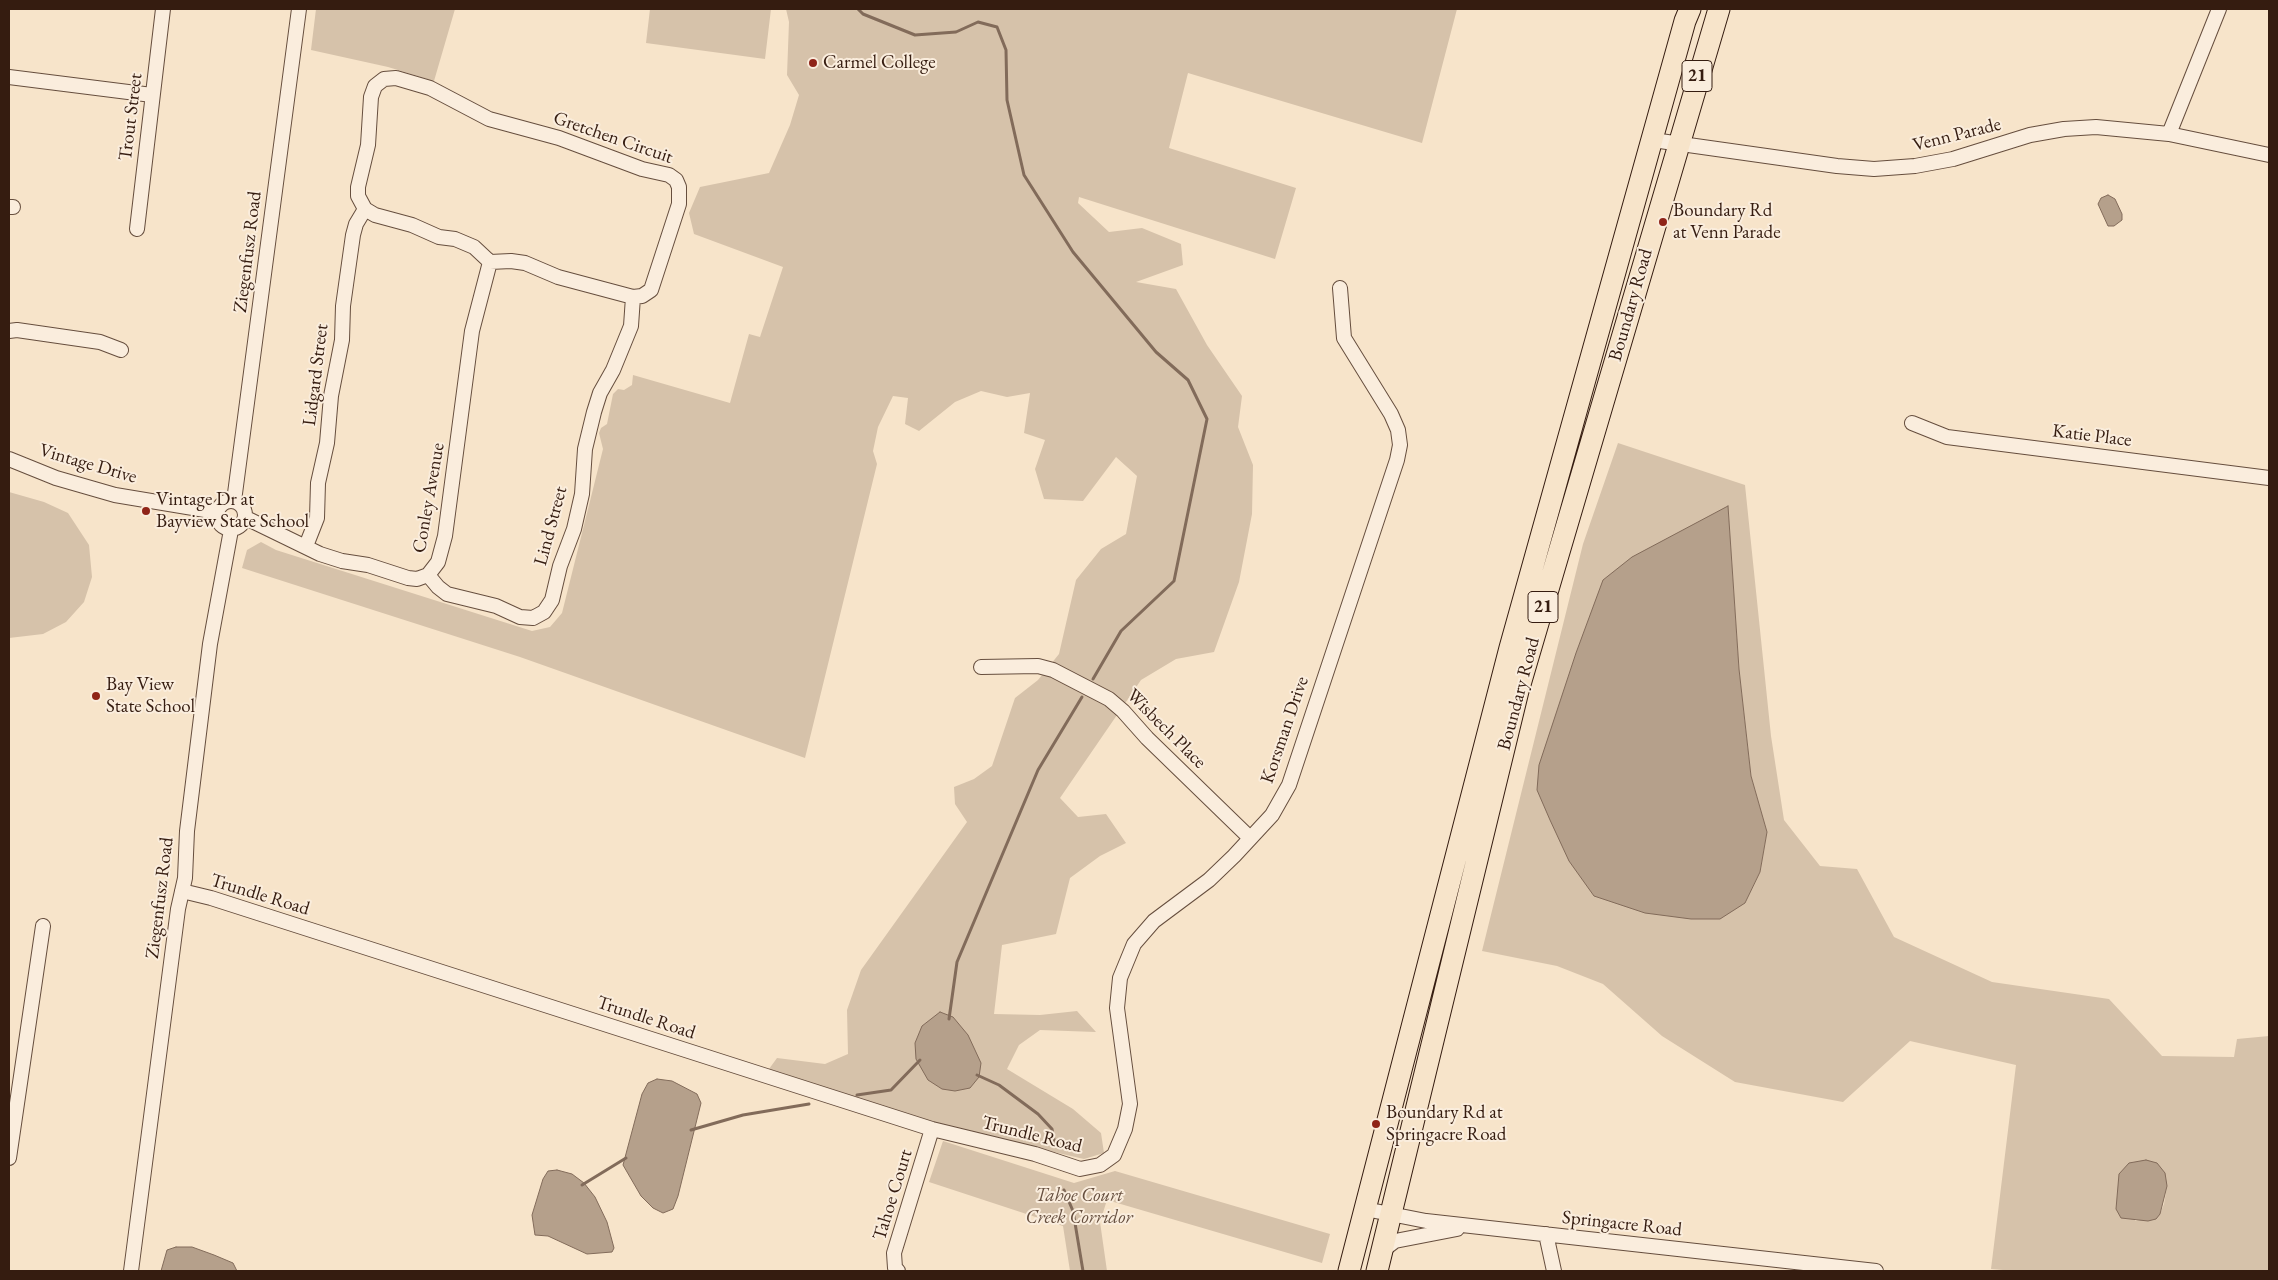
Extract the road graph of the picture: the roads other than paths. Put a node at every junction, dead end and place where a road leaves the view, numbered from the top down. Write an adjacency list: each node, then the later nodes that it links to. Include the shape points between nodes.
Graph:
1 (164, 9): 7 (street, Trout Street)
2 (299, 9): 22 (street, Ziegenfusz Road)
3 (1690, 9): 9 (highway, Boundary Road / 21)
4 (1718, 9): 10 (highway, Boundary Road / 21)
5 (2219, 9): 8 (street)
6 (9, 77): 7 (street)
7 (152, 95): 13 (street, Trout Street)
8 (2169, 134): 10 (street, Venn Parade, via 2096,127 2064,129 2030,135 1953,159 1874,169); 11 (street, Venn Parade)
9 (1653, 140): 10 (street, Venn Parade); 36 (highway, Boundary Road / 21, via 1510,648)
10 (1678, 143): 37 (highway, Boundary Road / 21, via 1518,691)
11 (2269, 155)
12 (364, 208): 14 (street, via 375,215 412,225 439,237 455,239 474,248); 16 (street, Gretchen Circuit, via 358,187 368,145 371,97 375,86 384,79 413,82 489,119 559,138 676,180 679,204 650,290 642,296); 26 (street, Lidgard Street, via 353,235 343,306 342,340 330,396 327,442 318,483 317,518)
13 (137, 229)
14 (490, 262): 16 (street, via 525,263 558,277); 27 (street, Conley Avenue, via 472,331 445,536 438,562)
15 (1340, 288): 29 (street, Korsman Drive, via 1344,338 1391,414 1400,445 1289,785 1272,815)
16 (633, 297): 27 (street, Lind Street, via 631,326 594,412 585,449 582,494 574,529 552,600 544,612 533,618 520,617 496,606 447,594)
17 (9, 331): 18 (street, via 100,342)
18 (121, 350)
19 (1912, 423): 21 (street, Katie Place, via 1947,437)
20 (9, 459): 23 (street, Vintage Drive, via 56,478 115,495)
21 (2269, 478)
22 (234, 501): 23 (street, via 224,503); 24 (street, via 243,506)
23 (217, 512): 25 (street, via 220,525)
24 (246, 518): 25 (street, via 241,526); 26 (street, Conley Avenue)
25 (231, 530): 30 (street, Ziegenfusz Road, via 210,644)
26 (306, 546): 27 (street, Conley Avenue, via 335,559 408,578)
27 (428, 575)
28 (981, 667): 29 (street, Wisbech Place, via 1038,666 1053,670 1109,699)
29 (1250, 838): 35 (street, Korsman Drive, via 1209,880 1154,921 1134,944 1120,978 1117,1008 1130,1104 1125,1129 1114,1155)
30 (182, 891): 33 (street, Trundle Road); 41 (street, Ziegenfusz Road)
31 (43, 926): 32 (street)
32 (14, 1087): 34 (street)
33 (932, 1129): 35 (street, Trundle Road, via 1035,1154 1080,1169); 42 (street, Tahoe Court, via 894,1253)
34 (9, 1158)
35 (1100, 1165)
36 (1365, 1209): 37 (street, Springacre Road); 43 (highway, Boundary Road / 21)
37 (1392, 1215): 38 (street, Springacre Road); 40 (highway, Boundary Road / 21)
38 (1473, 1226): 39 (street, Springacre Road); 40 (street, via 1395,1241)
39 (1546, 1234): 45 (street); 46 (street, Springacre Road)
40 (1383, 1250): 44 (highway, Boundary Road / 21)
41 (131, 1271)
42 (898, 1271)
43 (1349, 1271)
44 (1377, 1271)
45 (1554, 1271)
46 (1876, 1271)

